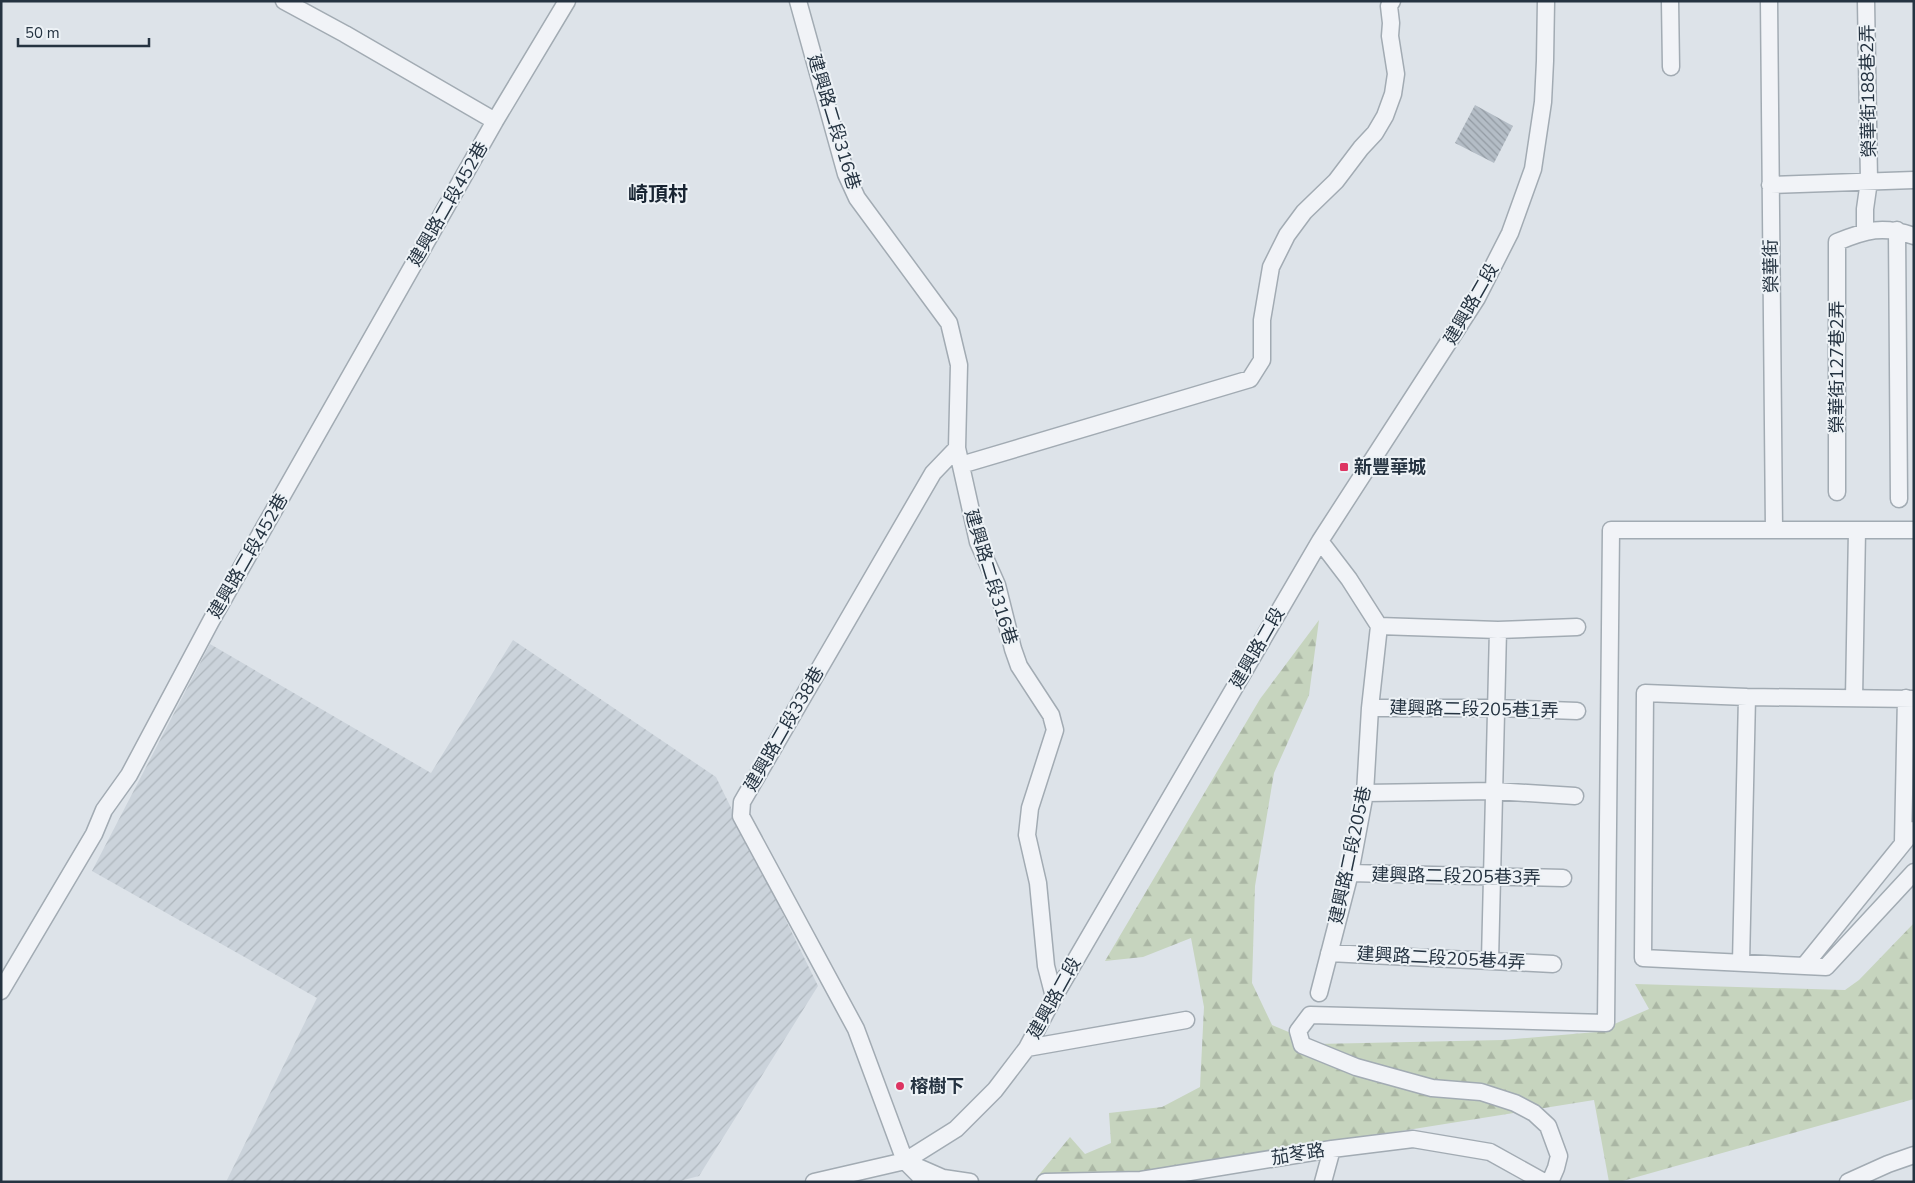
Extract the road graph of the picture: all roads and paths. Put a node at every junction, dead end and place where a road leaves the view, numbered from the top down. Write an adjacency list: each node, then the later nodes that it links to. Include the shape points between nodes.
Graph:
1 (284, 1): 10 (street)
2 (567, 1): 10 (street, 建興路二段452巷)
3 (798, 1): 17 (street, 建興路二段316巷, via 846,174 857,198 949,323 959,365)
4 (1392, 1): 18 (street, via 1389,6 1390,36 1396,74 1385,116 1336,182 1304,212 1286,235 1270,266 1262,320 1262,360 1250,379)
5 (1546, 1): 24 (street, 建興路二段, via 1543,102 1533,169 1510,233 1477,298)
6 (1670, 1): 9 (street)
7 (1769, 1): 13 (street, 榮華街)
8 (1866, 1): 12 (street, 榮華街188巷2弄)
9 (1671, 67)
10 (495, 121): 47 (street, 建興路二段452巷, via 211,621 129,775 104,810 94,834)
11 (1914, 180): 12 (street)
12 (1869, 182): 13 (street); 15 (street, 榮華街188巷2弄)
13 (1770, 185): 21 (street, 榮華街)
14 (1897, 230): 15 (street); 16 (street); 20 (street)
15 (1865, 231): 19 (street, 榮華街127巷2弄, via 1837,242)
16 (1914, 236)
17 (957, 448): 18 (street, 建興路二段316巷); 54 (street, 建興路二段338巷, via 933,473 742,802 741,816 856,1029)
18 (961, 465): 49 (street, 建興路二段316巷, via 978,542 997,585 1019,666 1037,691 1055,730 1030,808 1027,835 1038,883 1046,966)
19 (1837, 492)
20 (1899, 498)
21 (1774, 530): 22 (street); 61 (street, via 1611,530 1606,1023 1310,1015 1298,1031 1302,1045 1356,1067 1432,1088 1481,1092 1534,1113 1548,1126 1559,1156)
22 (1857, 530): 23 (street); 29 (street)
23 (1914, 530)
24 (1320, 541): 25 (street); 49 (street, 建興路二段)
25 (1379, 626): 27 (street); 31 (street, 建興路二段205巷)
26 (1577, 627): 27 (street)
27 (1498, 630): 32 (street)
28 (1747, 696): 29 (street); 44 (street); 44 (street, via 1646,692 1643,958)
29 (1854, 698): 30 (street)
30 (1910, 698): 37 (street)
31 (1370, 708): 32 (street, 建興路二段205巷1弄); 35 (street, 建興路二段205巷)
32 (1496, 708): 33 (street, 建興路二段205巷1弄); 34 (street)
33 (1577, 711)
34 (1494, 791): 35 (street); 36 (street); 40 (street)
35 (1365, 793): 39 (street, 建興路二段205巷)
36 (1575, 796)
37 (1909, 836): 46 (street)
38 (1914, 872): 46 (street, via 1826,967)
39 (1350, 873): 40 (street, 建興路二段205巷3弄); 42 (street, 建興路二段205巷)
40 (1492, 877): 41 (street, 建興路二段205巷3弄); 43 (street)
41 (1563, 878)
42 (1329, 953): 43 (street, 建興路二段205巷4弄); 48 (street, 建興路二段205巷)
43 (1490, 960): 45 (street, 建興路二段205巷4弄)
44 (1741, 963): 46 (street)
45 (1553, 964)
46 (1804, 966)
47 (1, 991)
48 (1319, 993)
49 (1054, 997): 51 (street, 建興路二段)
50 (1186, 1020): 51 (street)
51 (1027, 1048): 54 (street, 建興路二段, via 995,1090 956,1128)
52 (1332, 1148): 58 (street, 茄苳路, via 1141,1180); 59 (street); 60 (street, 茄苳路, via 1413,1139 1439,1142 1490,1152)
53 (1914, 1155): 62 (street)
54 (905, 1161): 55 (street, 建興路二段); 56 (street, via 919,1174); 57 (street, via 942,1178)
55 (814, 1182)
56 (922, 1182)
57 (970, 1182)
58 (1045, 1182)
59 (1322, 1182)
60 (1544, 1182)
61 (1550, 1182)
62 (1848, 1182)

